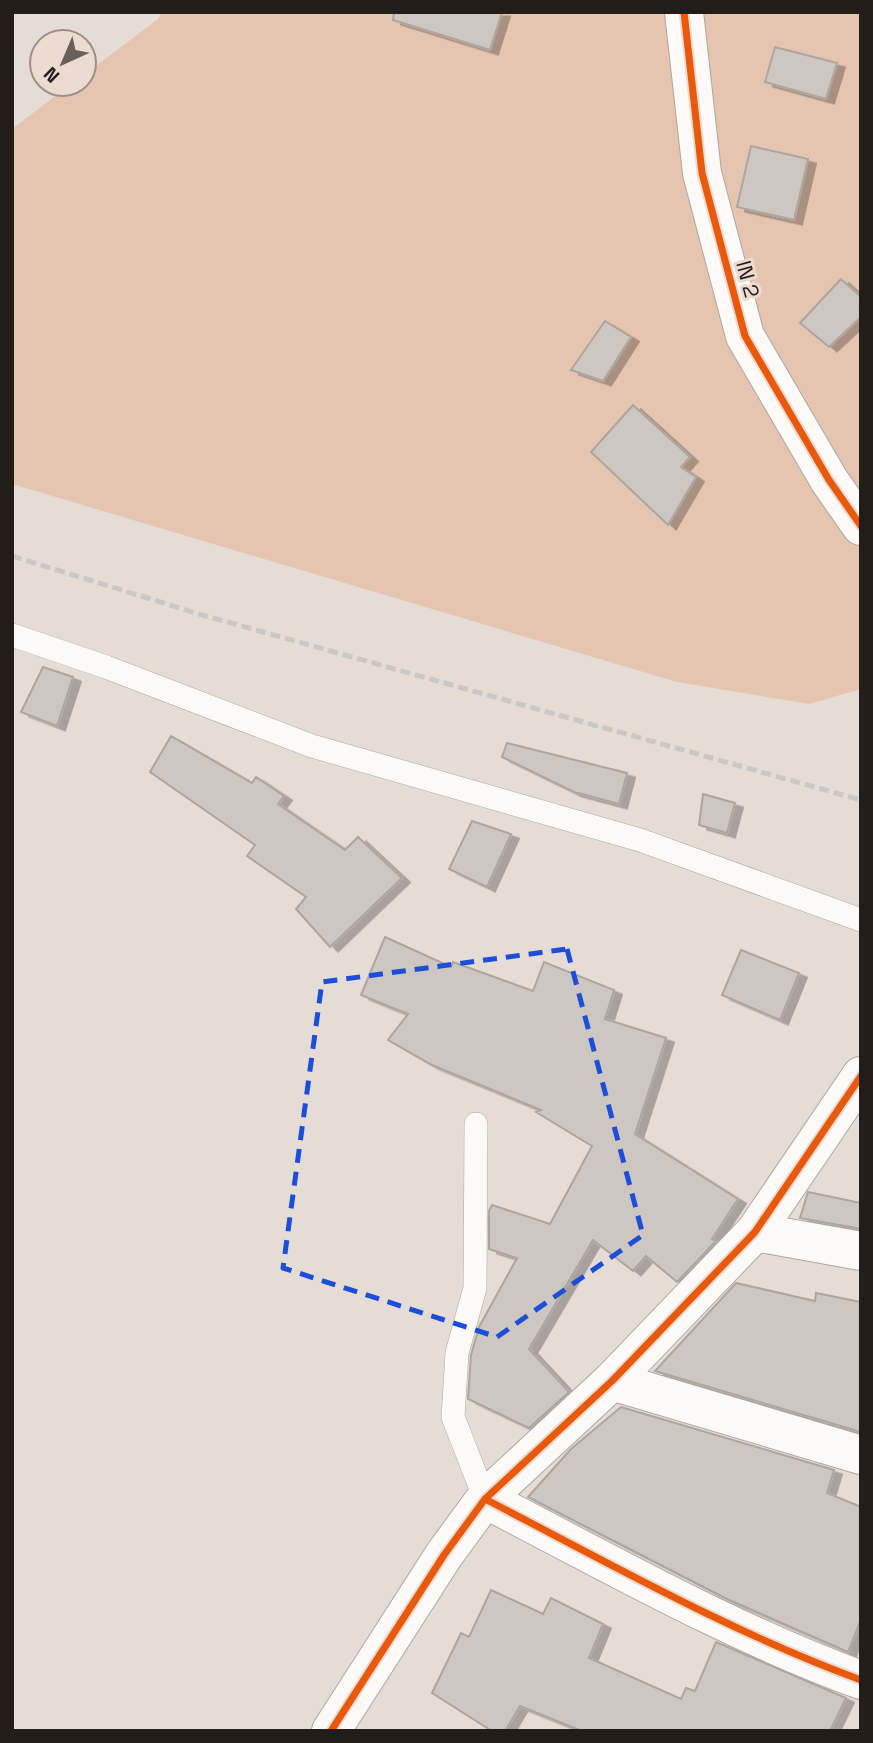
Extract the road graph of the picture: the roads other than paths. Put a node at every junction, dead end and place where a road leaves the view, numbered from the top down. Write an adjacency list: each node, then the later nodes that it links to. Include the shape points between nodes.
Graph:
1 (684, 12): 2 (street, IN 2, via 702,173 745,335)
2 (861, 526)
3 (12, 635): 4 (lane, via 312,746 640,840)
4 (861, 920)
5 (861, 1076): 7 (street)
6 (476, 1124): 11 (lane, via 475,1287 457,1353 453,1417)
7 (755, 1232): 8 (street); 9 (street)
8 (861, 1251)
9 (612, 1381): 10 (street); 11 (street)
10 (861, 1455)
11 (485, 1499): 12 (street, via 705,1614 788,1653); 13 (street)
12 (861, 1680)
13 (331, 1731)

